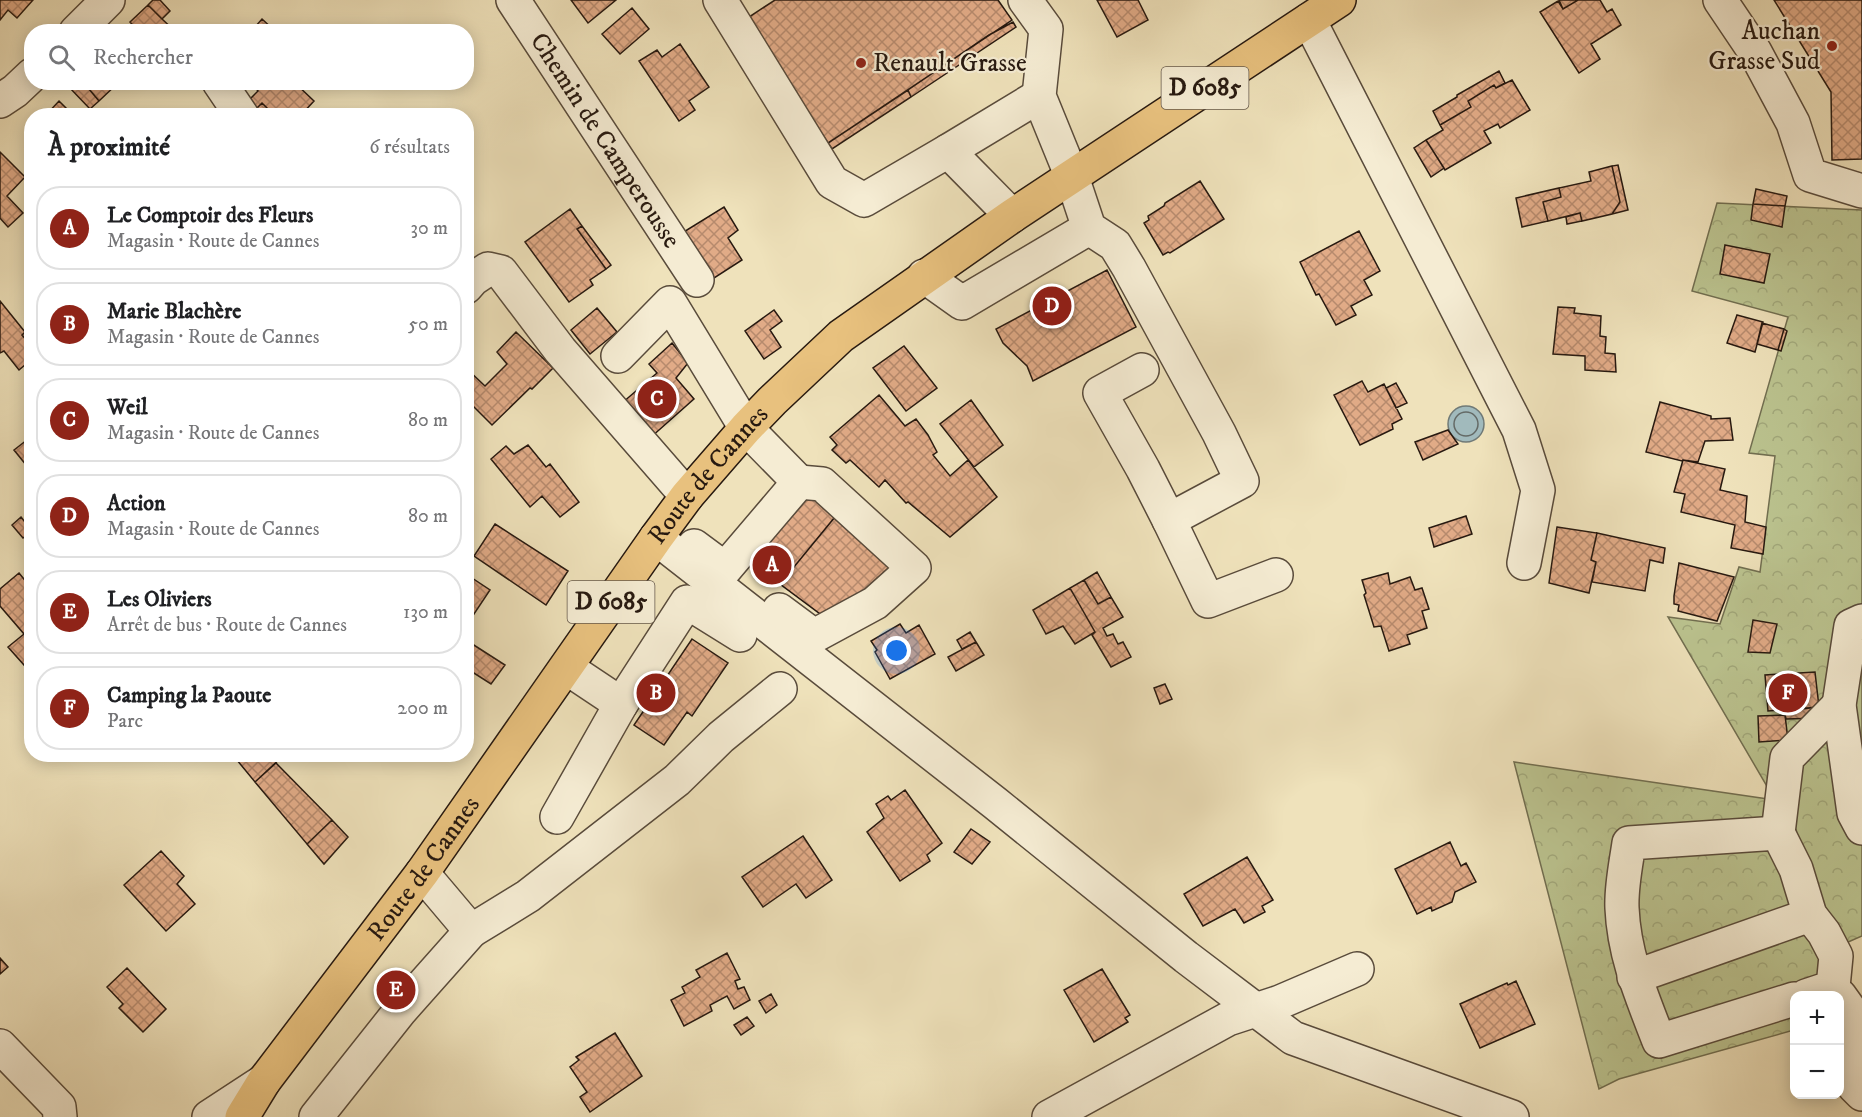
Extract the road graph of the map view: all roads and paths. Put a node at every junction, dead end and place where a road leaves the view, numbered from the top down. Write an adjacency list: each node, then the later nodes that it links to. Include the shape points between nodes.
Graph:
1 (108, 0): 8 (street)
2 (513, 0): 21 (street, Chemin de Camperousse)
3 (720, 0): 14 (street, via 832,182 864,200)
4 (1025, 0): 11 (street, via 1046,29)
5 (1339, 0): 7 (main road, Route de Cannes / D 6085)
6 (1720, 0): 16 (street, via 1755,52 1793,123 1810,176)
7 (1309, 20): 15 (main road, Route de Cannes / D 6085); 29 (street, via 1519,430 1538,490)
8 (84, 24)
9 (24, 83): 12 (street)
10 (224, 90): 13 (street)
11 (1039, 96): 14 (street); 15 (street)
12 (0, 101)
13 (237, 108)
14 (948, 151): 17 (street)
15 (1072, 177): 17 (main road, Route de Cannes / D 6085); 18 (street)
16 (1862, 191)
17 (1012, 216): 19 (main road, Route de Cannes / D 6085)
18 (1089, 228): 19 (street, via 962,303); 27 (street, via 1115,245 1129,268 1242,481)
19 (924, 276): 24 (main road, Route de Cannes / D 6085, via 841,336)
20 (474, 279): 26 (street, via 488,269 501,272 560,350)
21 (697, 280)
22 (618, 356): 24 (street, via 670,303)
23 (1142, 370): 27 (street, via 1100,393)
24 (746, 428): 25 (street); 26 (main road, Route de Cannes / D 6085)
25 (799, 482): 30 (street); 30 (street, via 822,484 914,568 875,603 814,636)
26 (687, 496): 28 (main road, Route de Cannes / D 6085)
27 (1169, 520): 31 (street, via 1208,601)
28 (661, 531): 30 (street); 34 (main road, Route de Cannes / D 6085); 49 (street)
29 (1524, 563)
30 (725, 569)
31 (1276, 575)
32 (1862, 621): 37 (street, via 1851,626)
33 (740, 635): 36 (street, via 687,602)
34 (567, 668): 36 (street); 41 (main road, Route de Cannes / D 6085)
35 (780, 689): 43 (street, via 721,737 677,780 528,896)
36 (621, 704): 38 (street)
37 (1839, 705): 39 (street, via 1854,813); 40 (street, via 1787,758)
38 (557, 817)
39 (1862, 828)
40 (1778, 833): 42 (street, via 1796,869); 45 (street, via 1629,843 1621,905 1624,943)
41 (422, 873): 43 (street); 51 (main road, Route de Cannes / D 6085)
42 (1810, 915): 45 (street); 46 (street, via 1836,956)
43 (471, 931): 56 (street, via 400,1011)
44 (1357, 969): 49 (street)
45 (1634, 977): 47 (street, via 1659,1041)
46 (1830, 991)
47 (1790, 1000)
48 (1844, 1005): 52 (street, via 1850,1010 1854,1086)
49 (1256, 1010): 57 (street, via 1228,1019); 58 (street, via 1293,1038)
50 (0, 1046): 53 (street, via 59,1107)
51 (264, 1081): 54 (street); 55 (main road, Route de Cannes / D 6085)
52 (1862, 1094)
53 (60, 1117)
54 (209, 1117)
55 (242, 1117)
56 (316, 1117)
57 (1049, 1117)
58 (1512, 1117)

